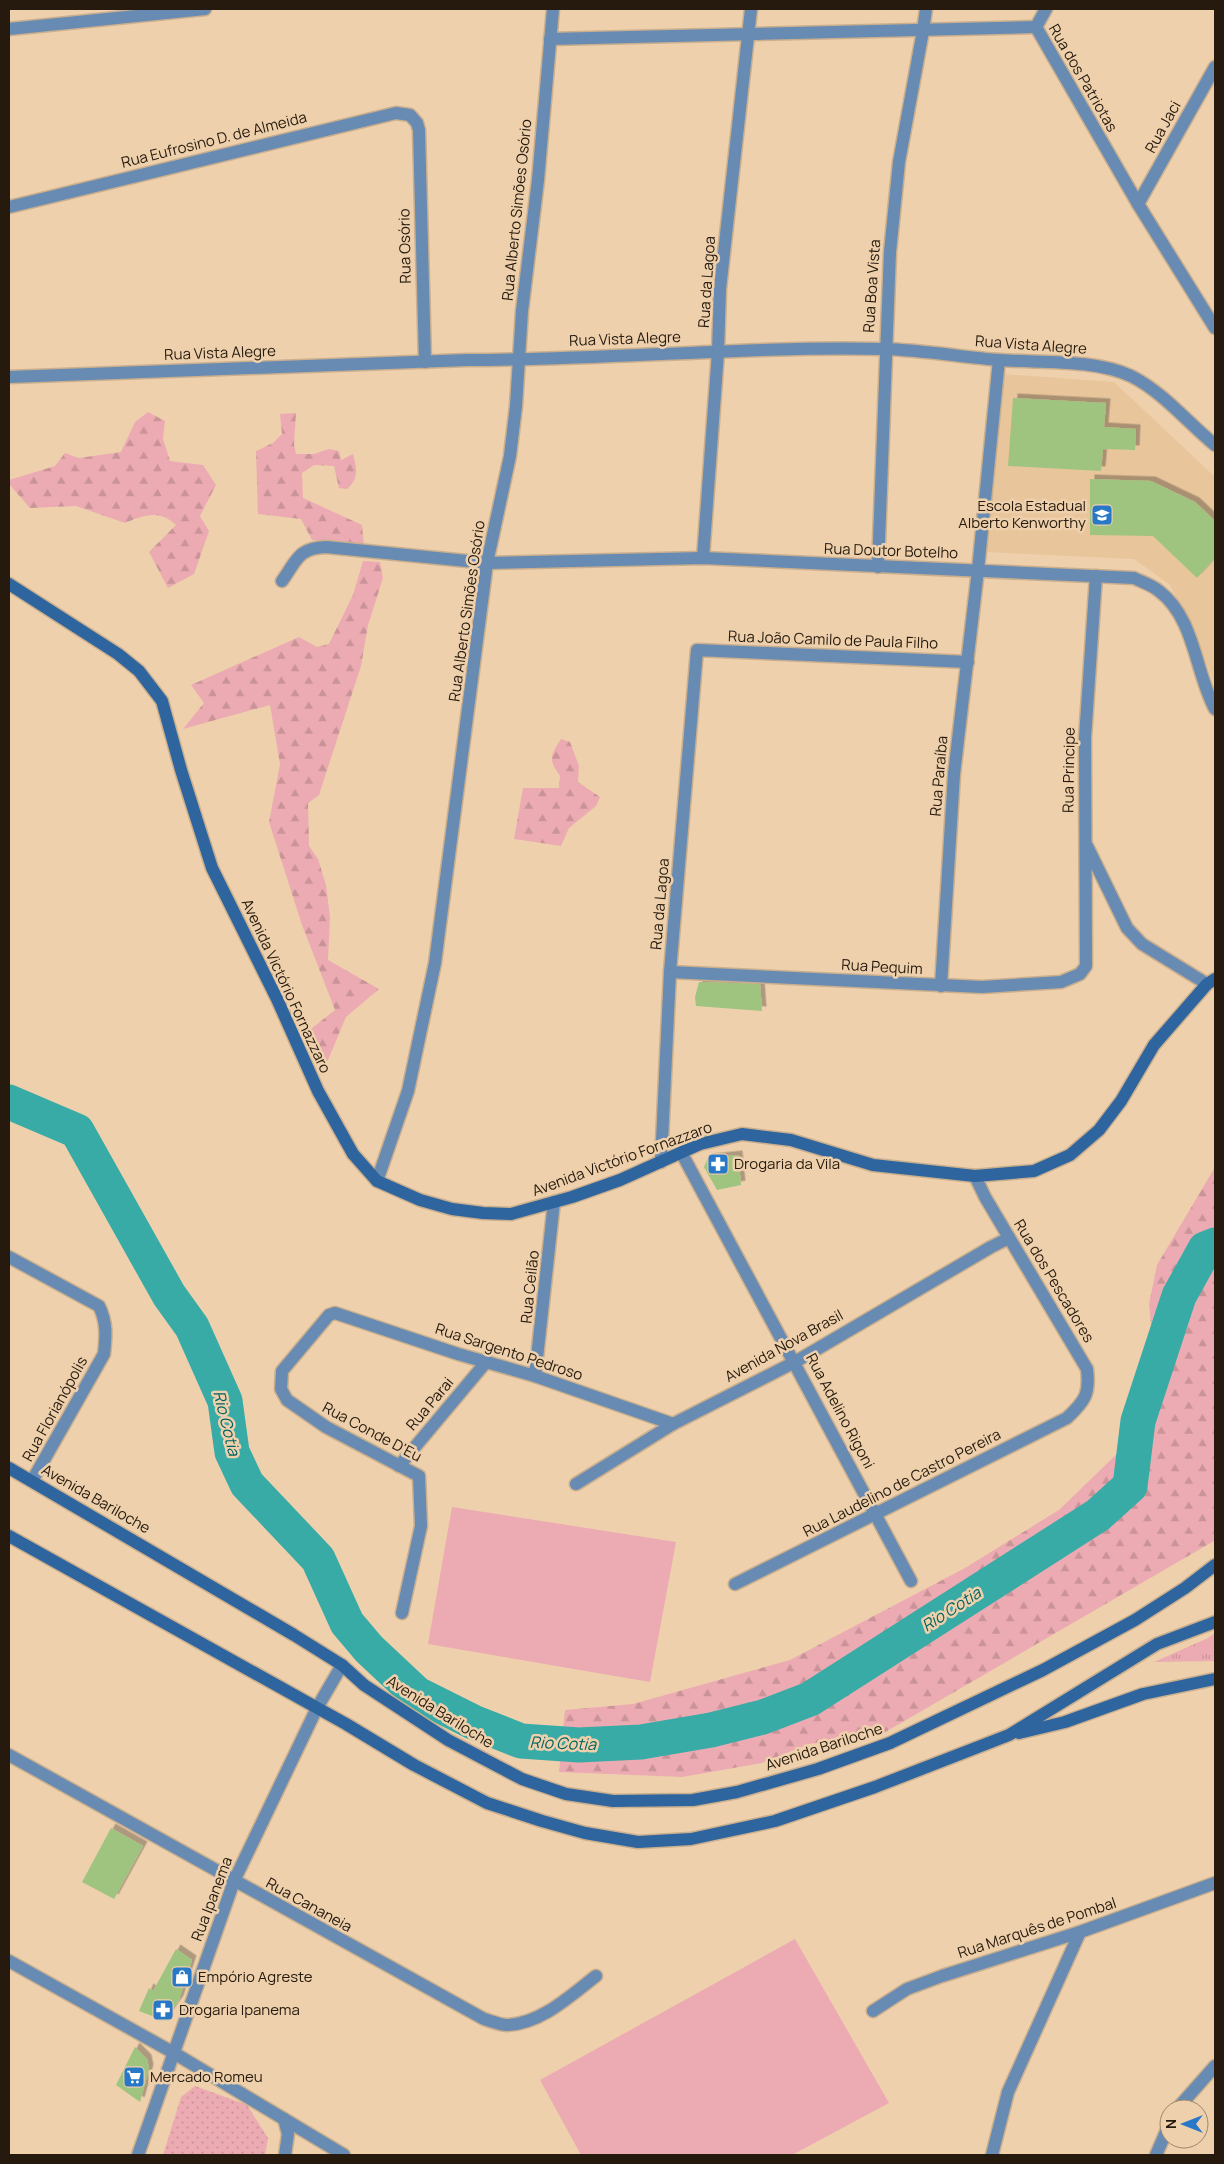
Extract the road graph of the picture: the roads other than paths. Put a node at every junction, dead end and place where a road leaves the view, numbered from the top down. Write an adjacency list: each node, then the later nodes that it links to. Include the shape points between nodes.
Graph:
1 (205, 9): 6 (street)
2 (553, 9): 11 (street, Rua Alberto Simões Osório)
3 (750, 9): 10 (street, Rua da Lagoa)
4 (926, 9): 9 (street, Rua Boa Vista)
5 (1046, 9): 7 (street)
6 (76, 15): 8 (street)
7 (1036, 27): 9 (street, Rua dos Patriotas); 14 (street, Rua dos Patriotas)
8 (9, 30)
9 (924, 32): 10 (street, Rua dos Patriotas); 17 (street, Rua Boa Vista, via 900,162 890,252)
10 (749, 34): 11 (street, Rua dos Patriotas); 18 (street, Rua da Lagoa, via 720,289)
11 (550, 39): 19 (street, Rua Alberto Simões Osório)
12 (1215, 67): 14 (street, Rua Jaci)
13 (419, 130): 15 (street, Rua Eufrosino D. de Almeida, via 410,115 396,113); 21 (street, Rua Osório)
14 (1138, 204): 16 (street, Rua dos Patriotas)
15 (9, 207)
16 (1215, 328)
17 (885, 349): 18 (street, Rua Vista Alegre); 20 (street, Rua Vista Alegre); 26 (street, Rua Boa Vista)
18 (718, 352): 19 (street, Rua Vista Alegre); 24 (street, Rua da Lagoa)
19 (519, 360): 21 (street, Rua Vista Alegre); 25 (street, Rua Alberto Simões Osório, via 510,456)
20 (999, 360): 23 (street, Rua Vista Alegre, via 1115,370 1151,388); 27 (street, Rua Paraíba)
21 (425, 362): 22 (street, Rua Vista Alegre)
22 (9, 377)
23 (1212, 438)
24 (703, 558): 25 (street, Rua Doutor Botelho); 26 (street, Rua Doutor Botelho)
25 (487, 563): 29 (street, Rua Doutor Botelho, via 313,548 304,551); 42 (street, Rua Alberto Simões Osório, via 431,988 408,1091)
26 (878, 567): 27 (street, Rua Doutor Botelho)
27 (978, 570): 28 (street, Rua Doutor Botelho); 32 (street, Rua Paraíba)
28 (1096, 576): 33 (street, Rua Doutor Botelho, via 1134,578 1158,590 1170,603 1186,629); 34 (street, Rua Principe, via 1085,738)
29 (282, 581)
30 (9, 584): 42 (main road, Avenida Victório Fornazzaro, via 118,654 140,671 162,700 212,868 318,1091 352,1154)
31 (697, 650): 32 (street, Rua João Camilo de Paula Filho); 36 (street, Rua da Lagoa)
32 (968, 662): 38 (street, Rua Paraíba, via 954,774)
33 (1215, 709)
34 (1085, 842): 35 (street, Rua Principe); 37 (street, via 1127,928 1142,944)
35 (1086, 966): 38 (street, Rua Pequim, via 1080,974 1061,982)
36 (670, 972): 38 (street, Rua Pequim); 40 (street, Rua da Lagoa)
37 (1211, 981): 41 (main road, Avenida Victório Fornazzaro, via 1154,1045 1121,1101 1099,1130 1070,1154 1034,1171)
38 (941, 986)
39 (682, 1152): 40 (main road, Avenida Victório Fornazzaro); 41 (main road, Avenida Victório Fornazzaro, via 742,1134 791,1140 874,1165); 48 (street, Rua Adelino Rigoni)
40 (661, 1162): 43 (main road, Avenida Victório Fornazzaro, via 620,1180)
41 (975, 1176): 44 (street, Rua dos Pescadores)
42 (376, 1181): 43 (main road, Avenida Victório Fornazzaro, via 420,1200 483,1214 512,1214)
43 (554, 1202): 49 (street, Rua Ceilão)
44 (1009, 1238): 48 (street, Avenida Nova Brasil); 50 (street, Rua dos Pescadores, via 1087,1369 1087,1395)
45 (9, 1257): 54 (street, Rua Florianópolis, via 99,1306 107,1335 104,1354)
46 (335, 1313): 47 (street, Rua Sargento Pedroso); 52 (street, Rua Conde D'Eu, via 328,1315 282,1371 281,1389 287,1400 299,1410)
47 (487, 1362): 49 (street, Rua Sargento Pedroso); 52 (street, Rua Parai)
48 (795, 1362): 51 (street, Avenida Nova Brasil); 56 (street, Rua Adelino Rigoni)
49 (536, 1376): 51 (street, Rua Sargento Pedroso)
50 (1080, 1405): 56 (street, Rua Laudelino de Castro Pereira, via 1068,1418)
51 (673, 1424): 55 (street, Avenida Nova Brasil)
52 (399, 1466): 61 (street, Rua Conde D'Eu, via 419,1476 421,1526)
53 (9, 1468): 54 (main road, Avenida Bariloche)
54 (32, 1481): 63 (main road, Avenida Bariloche)
55 (576, 1484)
56 (877, 1514): 59 (street, Rua Adelino Rigoni); 60 (street, Rua Laudelino de Castro Pereira)
57 (9, 1536): 65 (main road)
58 (1215, 1565): 63 (main road, Avenida Bariloche, via 1135,1620 1044,1670 890,1743 737,1792 693,1800 613,1800 566,1794 522,1779 448,1740 364,1684)
59 (911, 1581)
60 (735, 1584)
61 (402, 1613)
62 (1215, 1622): 66 (main road, via 1157,1644)
63 (342, 1665): 65 (street, Rua Ipanema)
64 (1215, 1680): 66 (main road, via 1143,1694 1065,1722)
65 (316, 1708): 66 (main road, via 487,1803 542,1822 638,1842 691,1839 775,1822); 68 (street, Rua Ipanema)
66 (1009, 1735)
67 (9, 1755): 68 (street, Rua Cananeia)
68 (234, 1881): 72 (street, Rua Cananeia, via 484,2019 506,2025 530,2021); 74 (street, Rua Ipanema)
69 (1215, 1883): 70 (street, Rua Marquês de Pombal)
70 (1080, 1932): 73 (street, Rua Marquês de Pombal, via 907,1989); 81 (street, via 1008,2092)
71 (9, 1962): 74 (street)
72 (596, 1976)
73 (872, 2010)
74 (174, 2053): 77 (street); 78 (street, Rua Ipanema)
75 (1215, 2068): 76 (street)
76 (1186, 2099)
77 (284, 2119): 79 (street, via 288,2134); 80 (street)
78 (138, 2155)
79 (285, 2155)
80 (344, 2155)
81 (992, 2155)

